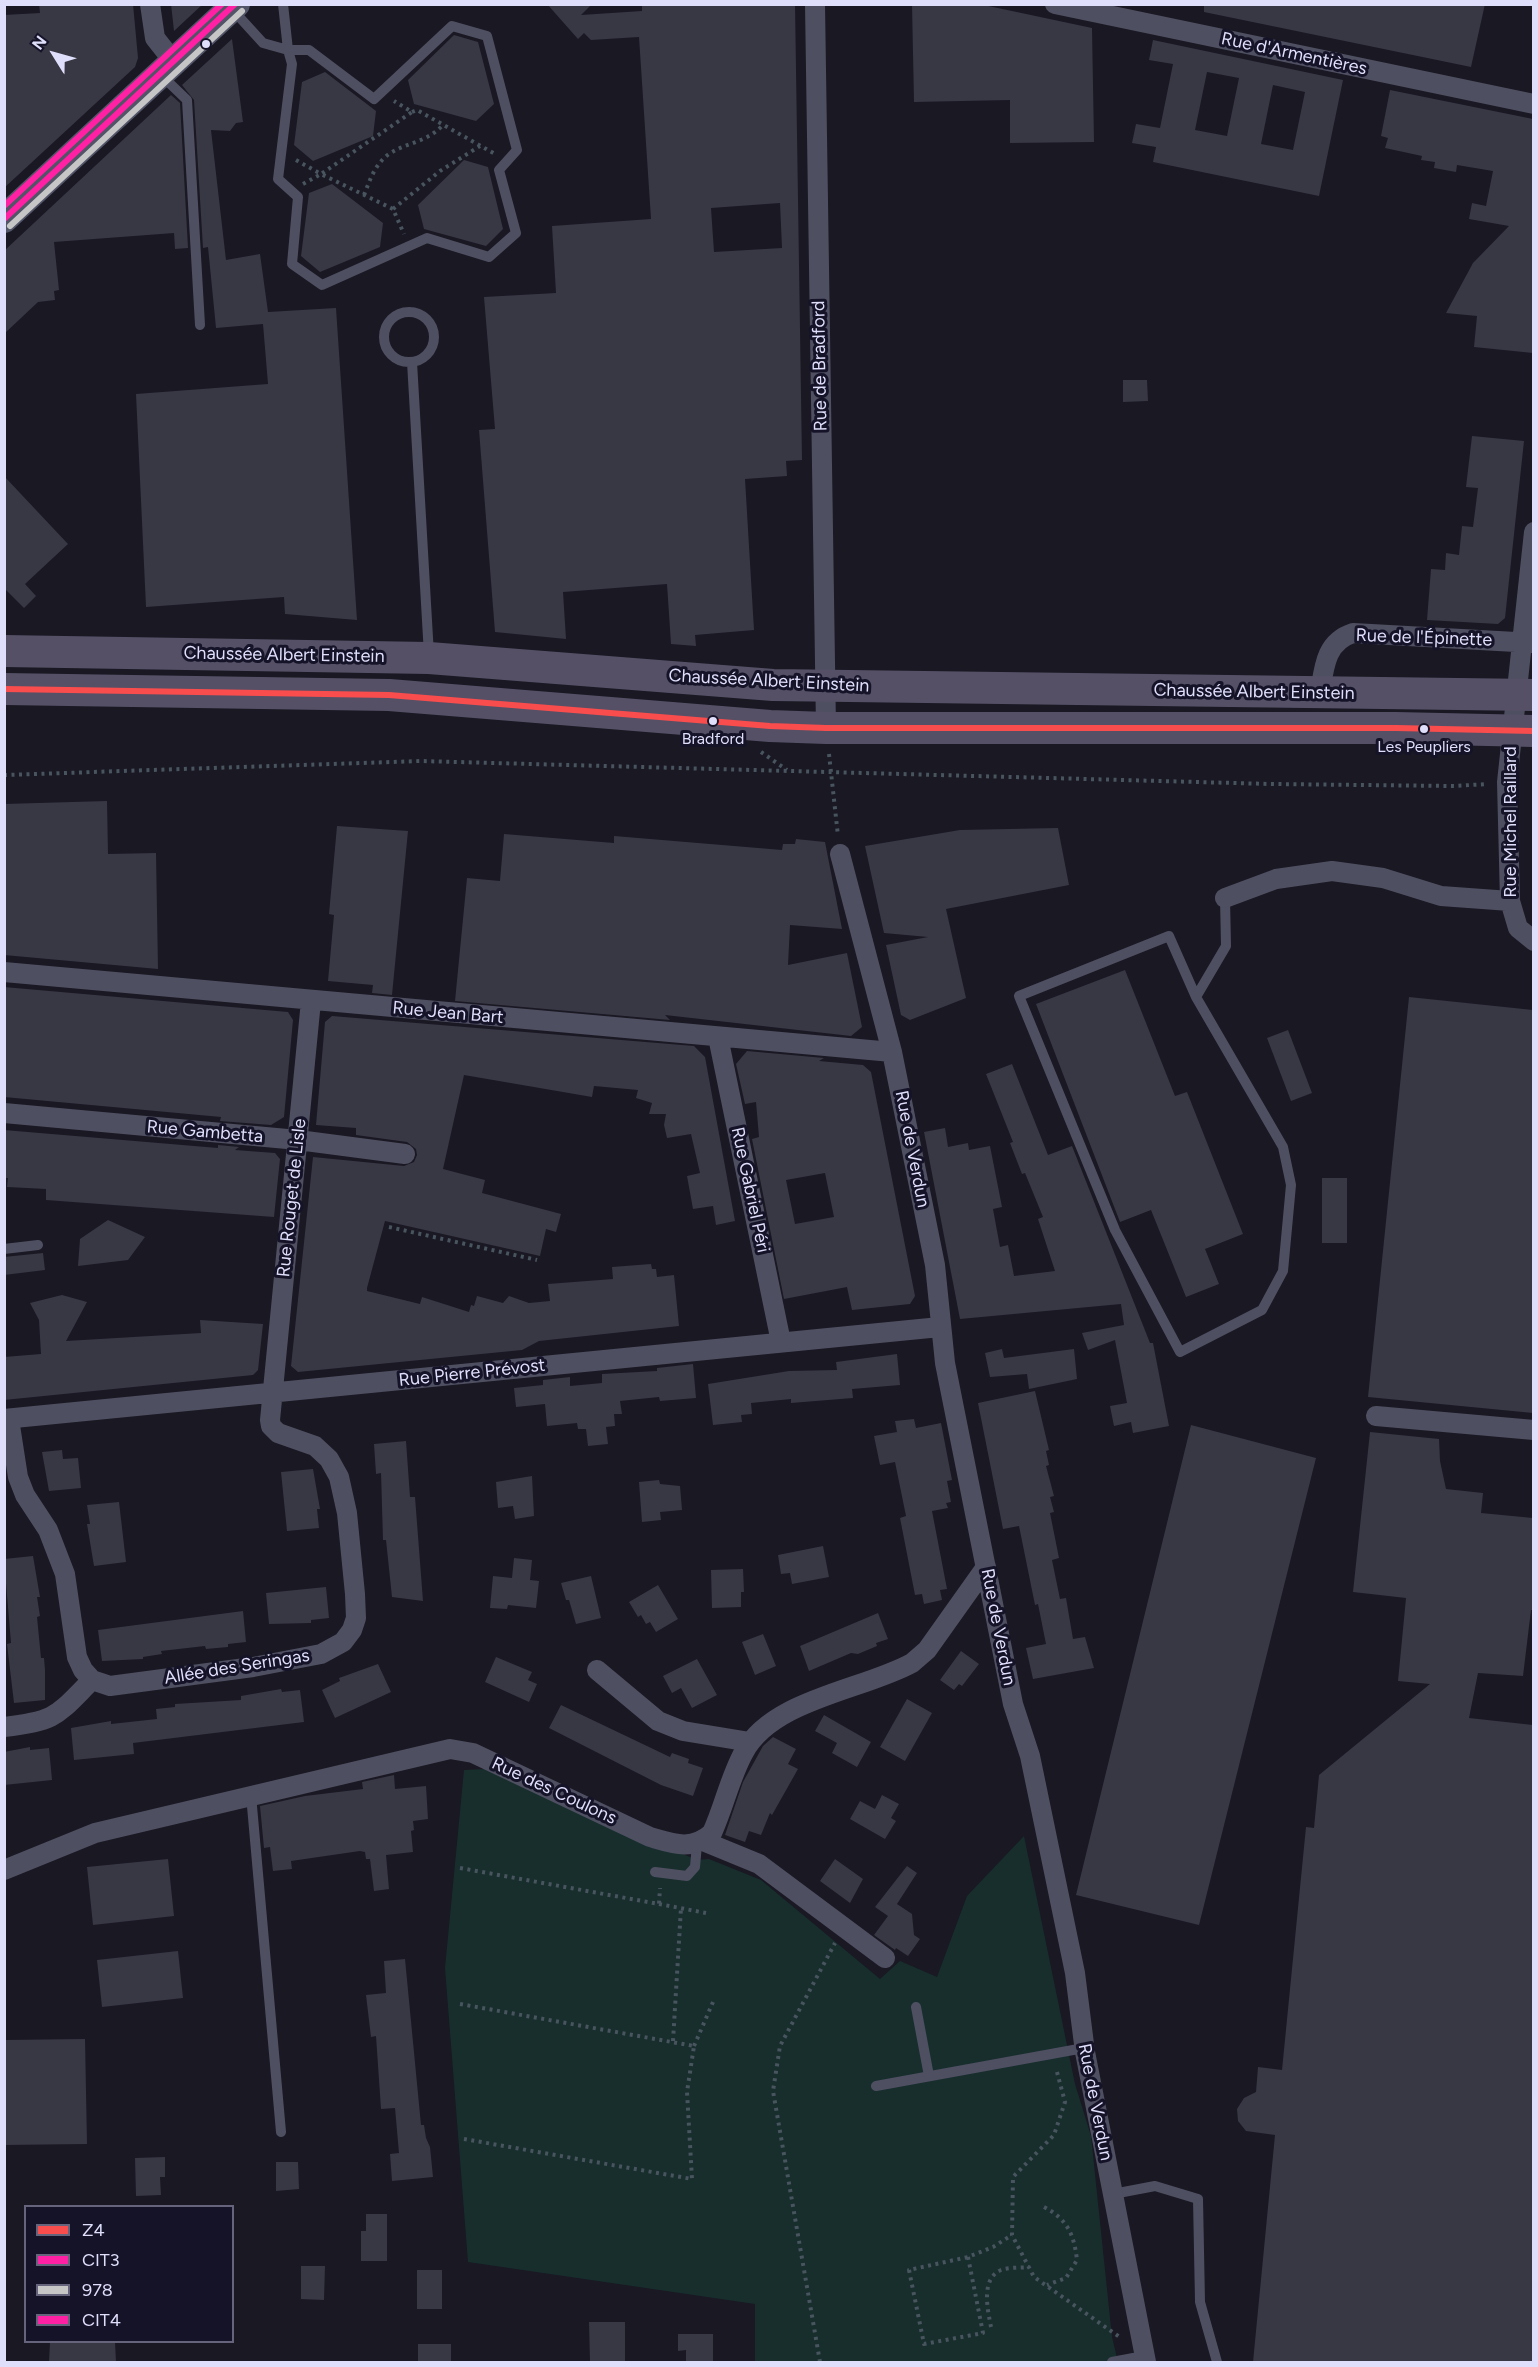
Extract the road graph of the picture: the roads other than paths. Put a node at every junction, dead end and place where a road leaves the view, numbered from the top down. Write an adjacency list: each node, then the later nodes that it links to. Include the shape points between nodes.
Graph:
1 (150, 4): 7 (street, via 155,38)
2 (284, 4): 6 (lane)
3 (815, 4): 16 (street, Rue de Bradford)
4 (1055, 4): 8 (street, Rue d'Armentières)
5 (234, 7): 6 (lane, via 263,43); 7 (main road)
6 (288, 50): 6 (lane, via 309,50 374,99 452,26 487,36 517,150 500,170 516,233 489,257 427,238 322,285 292,264 298,197 279,179 292,64)
7 (167, 68): 9 (main road); 10 (lane, via 187,100)
8 (1533, 104)
9 (4, 219)
10 (200, 325)
11 (412, 362): 11 (lane, via 425,357 434,338 426,319 407,312 389,323 385,343 398,359); 15 (lane)
12 (1533, 532): 13 (street, Rue Michel Raillard)
13 (1528, 642): 18 (street, Rue de l'Épinette, via 1353,633 1332,646); 19 (street, Rue Michel Raillard)
14 (4, 651): 15 (main road, Chaussée Albert Einstein)
15 (429, 658): 16 (main road, Chaussée Albert Einstein)
16 (825, 686): 18 (main road, Chaussée Albert Einstein); 21 (street, Rue de Bradford)
17 (4, 689): 21 (main road, Chaussée Albert Einstein, via 390,695 770,726)
18 (1320, 693): 19 (main road, Chaussée Albert Einstein)
19 (1524, 695): 20 (street, Rue Michel Raillard)
20 (1522, 731): 21 (main road, Chaussée Albert Einstein, via 1396,728); 24 (street, Rue Michel Raillard, via 1507,782)
21 (828, 743)
22 (840, 855): 30 (street, Rue de Verdun)
23 (1225, 898): 24 (street, via 1276,879 1332,871 1383,878 1441,896); 27 (lane, via 1226,946)
24 (1510, 901): 25 (street, Rue Michel Raillard, via 1518,928)
25 (1533, 940)
26 (4, 972): 28 (street, Rue Jean Bart)
27 (1196, 997): 27 (lane, via 1283,1147 1291,1185 1283,1271 1262,1310 1180,1352 1115,1230 1019,996 1169,936)
28 (311, 1001): 29 (street, Rue Jean Bart); 32 (street, Rue Rouget de Lisle)
29 (718, 1037): 30 (street, Rue Jean Bart); 37 (street, Rue Gabriel Péri)
30 (892, 1052): 36 (street, Rue de Verdun, via 935,1265)
31 (4, 1113): 32 (street, Rue Gambetta)
32 (298, 1140): 33 (street, Rue Gambetta); 38 (street, Rue Rouget de Lisle)
33 (405, 1154)
34 (38, 1245): 35 (lane)
35 (4, 1249)
36 (940, 1327): 37 (street, Rue Pierre Prévost); 42 (street, Rue de Verdun)
37 (781, 1342): 38 (street, Rue Pierre Prévost)
38 (272, 1395): 40 (street, Rue Pierre Prévost); 44 (street, Allée des Seringas, via 273,1430 315,1446 329,1459 339,1477 356,1594 352,1630 343,1641 321,1654 283,1662 111,1686)
39 (1376, 1416): 41 (street)
40 (7, 1419): 44 (street, via 25,1495 58,1549 77,1657)
41 (1533, 1430)
42 (986, 1567): 46 (street, via 927,1650 912,1663 786,1713); 53 (street, Rue de Verdun, via 1075,1973)
43 (597, 1670): 46 (street, via 664,1724)
44 (92, 1680): 45 (street, via 54,1718)
45 (4, 1727)
46 (750, 1742): 48 (street, via 712,1833)
47 (251, 1796): 48 (street, Rue des Coulons, via 438,1750 462,1750 650,1837 680,1845); 49 (street, Rue des Coulons, via 95,1833); 56 (lane)
48 (700, 1843): 50 (lane, via 695,1867 687,1876); 51 (street, Rue des Coulons, via 759,1864)
49 (4, 1870)
50 (658, 1872)
51 (885, 1958)
52 (916, 2007): 54 (lane)
53 (1084, 2048): 54 (lane); 57 (street, Rue de Verdun)
54 (929, 2076): 55 (lane)
55 (876, 2086)
56 (280, 2132)
57 (1113, 2194): 58 (street, Rue de Verdun); 60 (lane, via 1155,2186 1198,2199 1200,2302)
58 (1145, 2359): 59 (lane)
59 (1112, 2362)
60 (1217, 2362)

